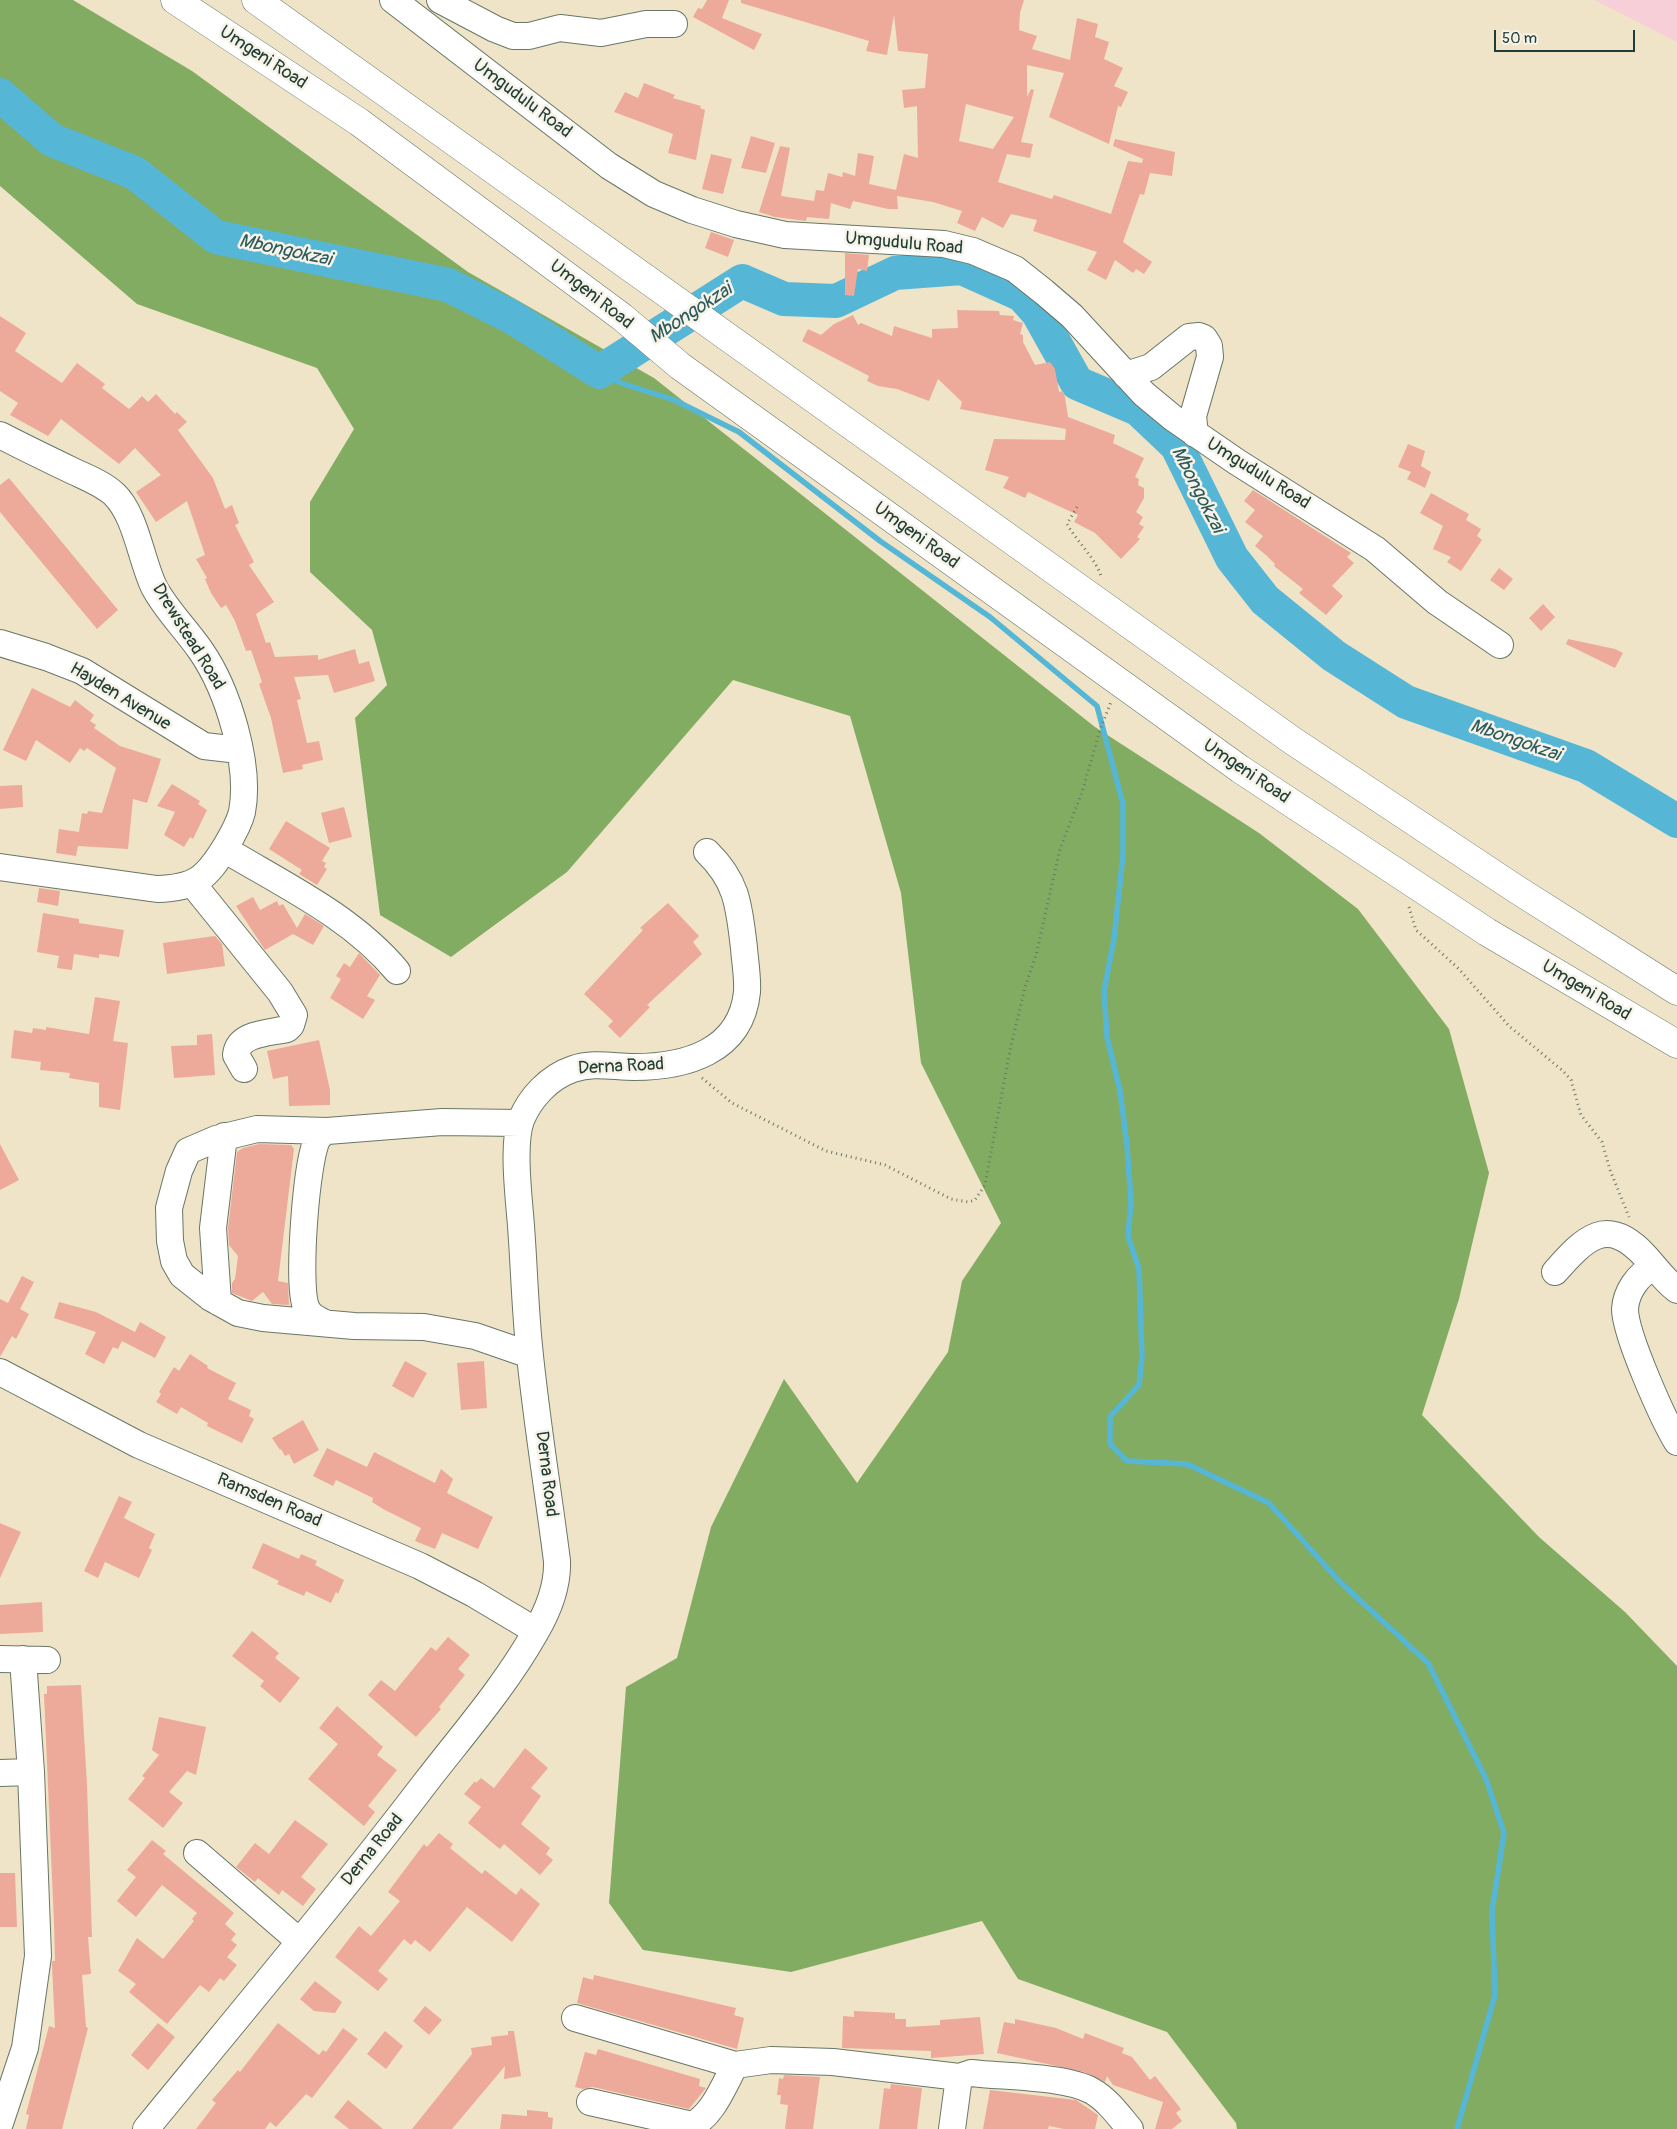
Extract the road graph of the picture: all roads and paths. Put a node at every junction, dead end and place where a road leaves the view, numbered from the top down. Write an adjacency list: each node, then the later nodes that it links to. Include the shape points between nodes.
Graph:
1 (175, 0): 20 (highway, Umgeni Road, via 360,122 622,317 680,366 1240,769 1487,932)
2 (256, 0): 19 (highway, via 1293,741)
3 (393, 0): 6 (street, Umgudulu Road, via 609,166 654,194 736,224 785,235 944,244 973,251 1015,269 1044,292 1072,316)
4 (440, 0): 5 (street, via 513,36 530,36 560,28 601,33 646,24)
5 (674, 24)
6 (1126, 375): 7 (street, Umgudulu Road, via 1144,394); 7 (street, via 1151,367 1189,337 1204,338 1210,357 1193,416)
7 (1195, 434): 10 (street, Umgudulu Road, via 1375,549 1437,602)
8 (0, 435): 12 (street, Drewstead Road, via 104,486 122,504 154,587 201,650 220,682)
9 (0, 643): 12 (street, Hayden Avenue, via 82,671 204,746)
10 (1500, 645)
11 (1101, 726): 21 (path, via 1082,792 1060,849 1010,1050 985,1185 975,1200 951,1199 885,1164 820,1148 732,1103)
12 (239, 750): 13 (street, Drewstead Road, via 242,807)
13 (224, 849): 16 (street, Drewstead Road, via 207,872); 18 (street, via 352,927 372,943)
14 (707, 852): 21 (street, Derna Road, via 726,872 735,894 747,993 739,1021 728,1036 713,1049)
15 (0, 867): 16 (street, Drewstead Road, via 157,889 182,888)
16 (192, 883): 22 (street, via 280,992 294,1015 291,1026 286,1029 245,1038 239,1043 236,1055)
17 (1407, 901): 26 (path, via 1416,930 1459,969 1509,1026 1571,1080 1581,1115 1602,1142)
18 (397, 971)
19 (1677, 991)
20 (1677, 1044)
21 (685, 1062): 23 (street, Derna Road, via 654,1066 588,1065 572,1069 555,1077 534,1097)
22 (244, 1069)
23 (520, 1123): 24 (street, via 442,1122); 32 (street, Derna Road, via 519,1193)
24 (327, 1131): 25 (street, via 258,1129); 31 (street, via 319,1137 310,1166 301,1268 306,1308)
25 (224, 1136): 30 (street, via 213,1228); 30 (street, via 188,1152 169,1208 174,1261 182,1276)
26 (1630, 1224)
27 (1654, 1267): 28 (street, via 1628,1240 1613,1233 1589,1238 1575,1248); 29 (street); 34 (street, via 1642,1273 1636,1282 1627,1299 1626,1316 1643,1367)
28 (1555, 1272)
29 (1677, 1290)
30 (218, 1302): 31 (street, via 238,1313 263,1318)
31 (323, 1322): 32 (street, via 451,1331)
32 (530, 1355): 35 (street, Derna Road, via 558,1576)
33 (0, 1372): 35 (street, Ramsden Road, via 139,1444 420,1566)
34 (1677, 1442)
35 (536, 1630): 40 (street, Derna Road, via 515,1666)
36 (23, 1659): 37 (street)
37 (31, 1772): 38 (street); 45 (street, via 38,1956 25,2048)
38 (0, 1773)
39 (197, 1853): 40 (street)
40 (300, 1940): 46 (street, Derna Road)
41 (574, 2018): 42 (street)
42 (735, 2065): 43 (street, via 771,2060 833,2062); 44 (street, via 710,2110 692,2125)
43 (960, 2077): 47 (street); 48 (street, via 971,2074 1070,2083 1099,2096)
44 (590, 2102)
45 (0, 2123)
46 (146, 2129)
47 (952, 2129)
48 (1130, 2129)

